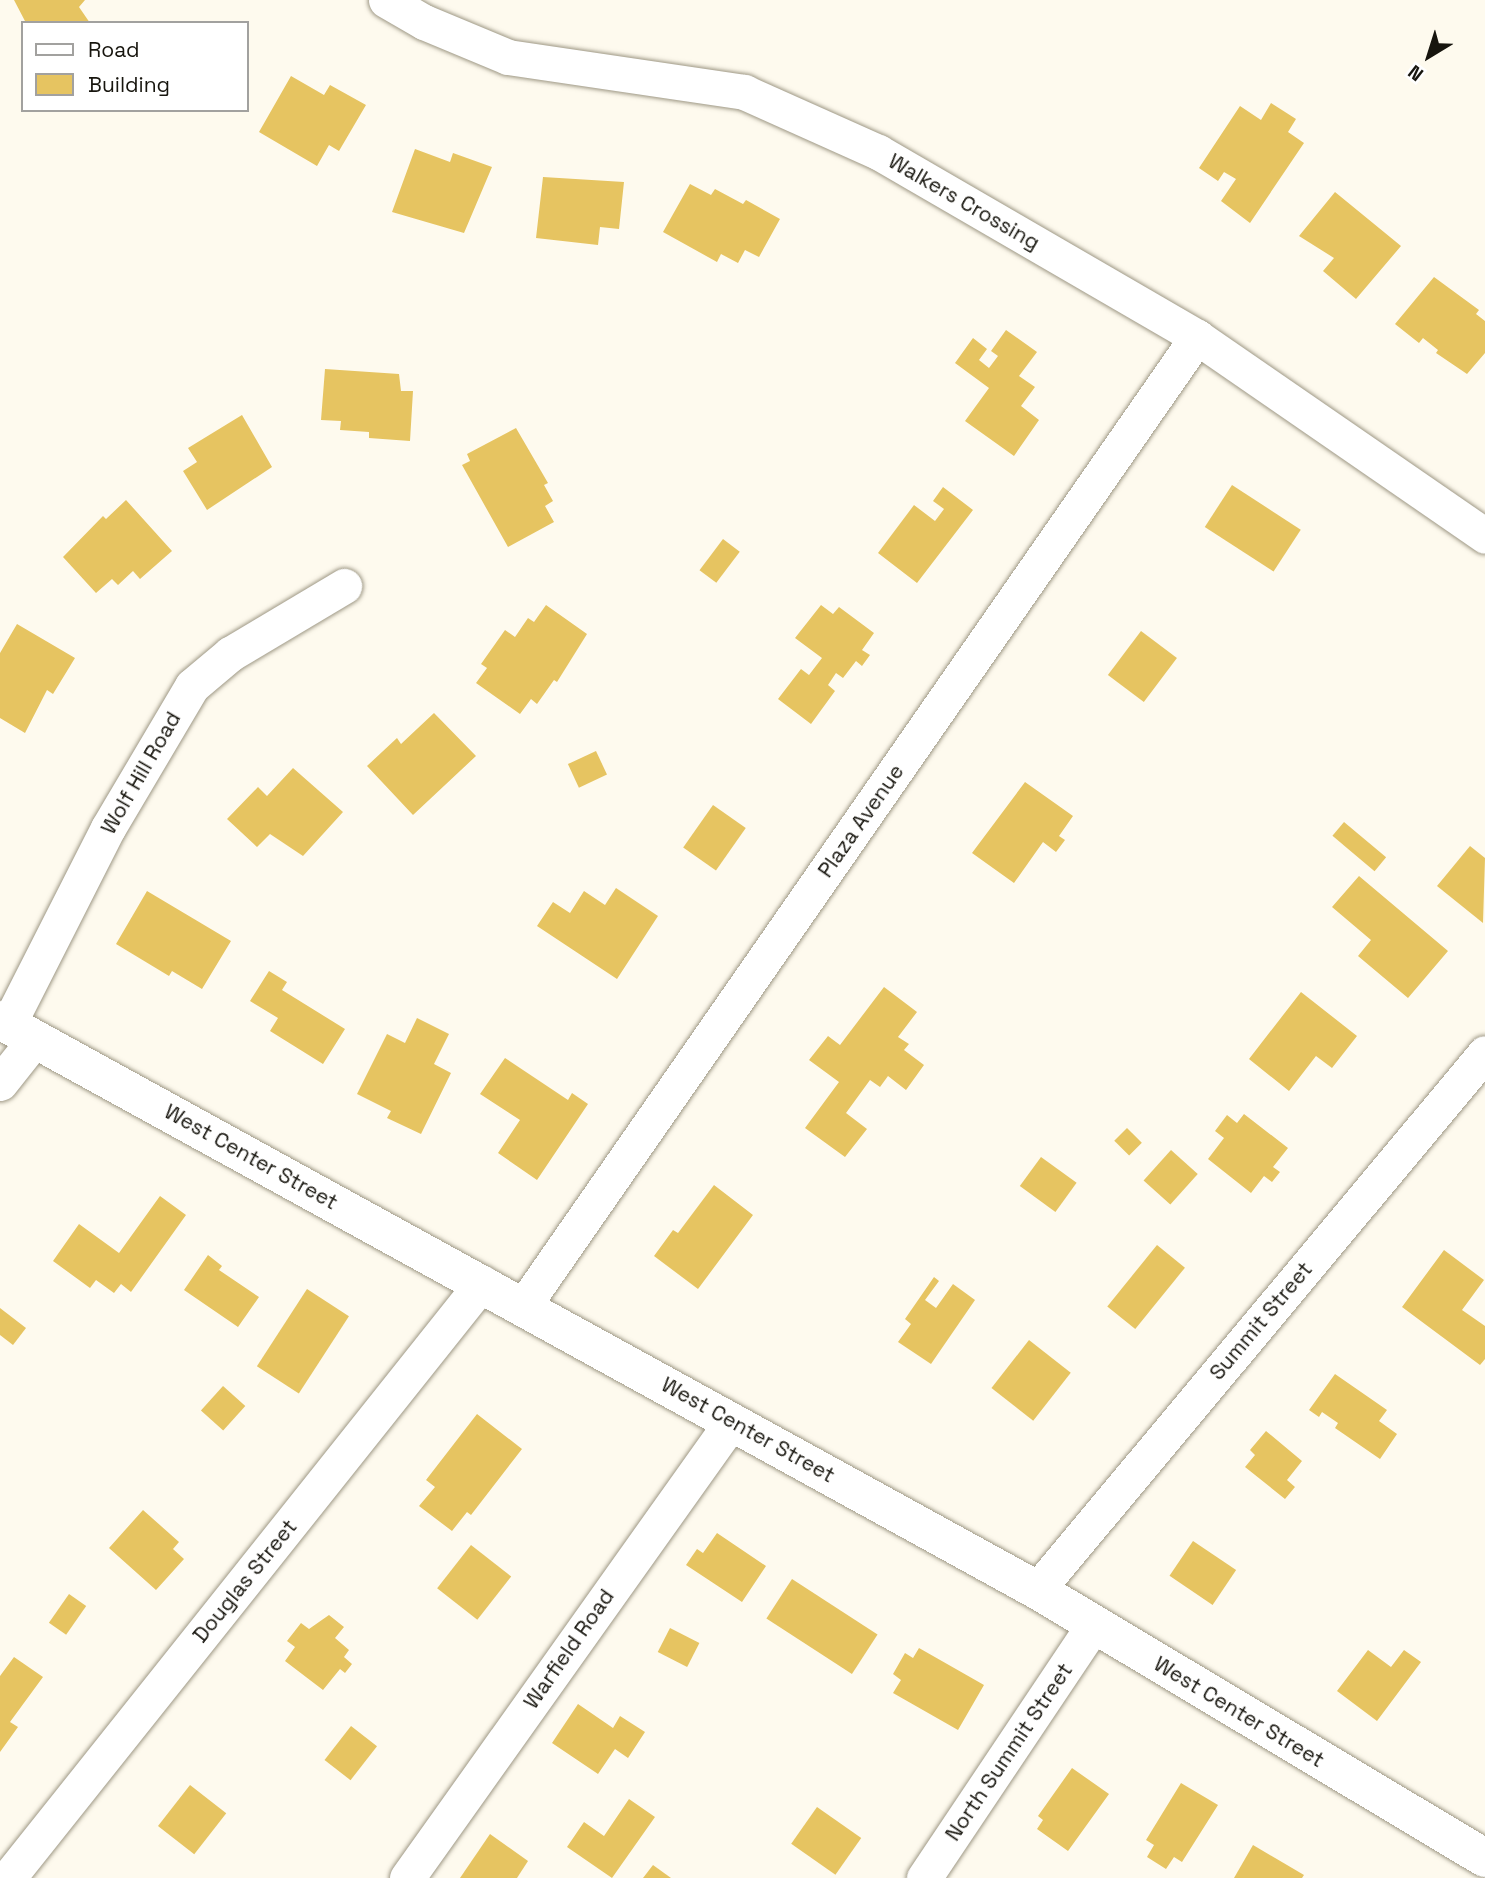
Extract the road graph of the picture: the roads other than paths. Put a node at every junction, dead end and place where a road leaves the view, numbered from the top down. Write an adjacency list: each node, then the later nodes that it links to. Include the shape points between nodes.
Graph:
1 (386, 0): 2 (street, Walkers Crossing, via 424,22 508,57 744,92 878,152)
2 (1197, 337): 3 (street, Walkers Crossing); 9 (street, Plaza Avenue)
3 (1485, 536)
4 (344, 586): 5 (street, Wolf Hill Road, via 230,654 192,686 108,828)
5 (14, 1028): 7 (street, Wolf Hill Road); 8 (street, West Center Street)
6 (1485, 1053): 11 (street, Summit Street)
7 (0, 1083)
8 (482, 1283): 9 (street, West Center Street); 14 (street, Douglas Street)
9 (524, 1306): 10 (street, West Center Street)
10 (732, 1421): 11 (street, West Center Street); 15 (street, Warfield Road)
11 (1037, 1590): 12 (street, West Center Street)
12 (1093, 1626): 13 (street, West Center Street); 16 (street, North Summit Street)
13 (1485, 1858)
14 (8, 1878)
15 (407, 1878)
16 (924, 1878)

